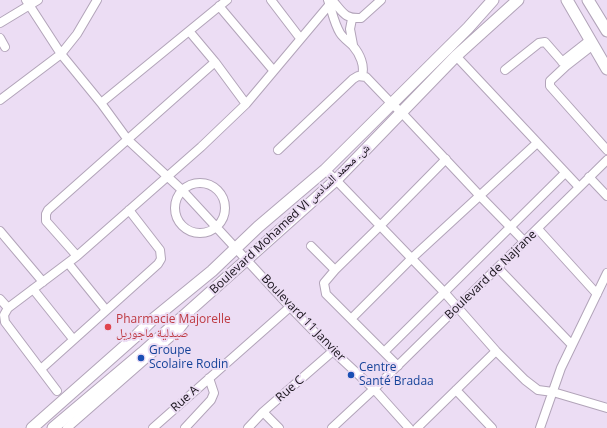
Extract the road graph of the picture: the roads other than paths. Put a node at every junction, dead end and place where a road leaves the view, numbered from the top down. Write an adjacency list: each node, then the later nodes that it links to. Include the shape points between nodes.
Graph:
1 (38, 0): 11 (street)
2 (97, 0): 22 (street, via 77,34)
3 (227, 0): 12 (street)
4 (271, 0): 18 (street)
5 (381, 0): 13 (street, via 361,18)
6 (493, 0): 32 (main road, Boulevard Mohamed VI ش. محمد السادس)
7 (518, 0): 23 (main road, Boulevard Mohamed VI ش. محمد السادس)
8 (567, 0): 19 (main road)
9 (588, 0): 16 (main road)
10 (330, 1): 13 (street); 18 (street); 21 (street, via 341,35)
11 (27, 3): 14 (street); 22 (street, Boulevard 11 Janvier)
12 (219, 6): 15 (street); 27 (street)
13 (352, 19): 21 (street, via 350,34)
14 (0, 24)
15 (189, 31): 24 (street); 31 (street)
16 (607, 31)
17 (0, 38): 20 (street)
18 (300, 38): 27 (street)
19 (592, 42): 25 (street); 26 (main road)
20 (6, 46)
21 (353, 46): 29 (street, via 364,69)
22 (61, 54): 30 (street); 31 (street, Boulevard 11 Janvier)
23 (456, 56): 34 (main road, Boulevard Mohamed VI ش. محمد السادس); 36 (street)
24 (215, 62): 33 (street); 35 (street)
25 (564, 64): 28 (street, via 545,42 542,42); 38 (street, via 550,81 550,86)
26 (607, 69)
27 (273, 70): 33 (street)
28 (505, 70)
29 (362, 75): 32 (street); 37 (street, via 353,79)
30 (0, 100)
31 (101, 103): 35 (street, Boulevard 11 Janvier)
32 (391, 103): 34 (street); 41 (main road, Boulevard Mohamed VI ش. محمد السادس)
33 (246, 104): 43 (street)
34 (402, 112): 39 (street); 45 (main road, Boulevard Mohamed VI ش. محمد السادس)
35 (128, 140): 43 (street, Boulevard 11 Janvier); 59 (street, via 46,214 46,221)
36 (537, 143): 42 (street); 48 (street)
37 (278, 150)
38 (607, 150)
39 (446, 159): 48 (street); 51 (street)
40 (607, 160): 44 (street, Boulevard de Najrane)
41 (325, 170): 45 (street); 58 (main road, Boulevard Mohamed VI ش. محمد السادس)
42 (565, 173): 46 (street); 52 (street)
43 (167, 177): 47 (street, Boulevard 11 Janvier); 50 (street)
44 (590, 177): 46 (street, Boulevard de Najrane); 49 (street)
45 (336, 180): 51 (street); 61 (main road, Boulevard Mohamed VI ش. محمد السادس)
46 (579, 187): 54 (street, Boulevard de Najrane)
47 (182, 190): 53 (street, Boulevard 11 Janvier); 53 (street, via 174,204 177,219 187,230 202,234); 53 (street, via 196,182 213,185 217,189 224,197 226,214)
48 (480, 196): 52 (street); 60 (street)
49 (607, 196)
50 (129, 210): 59 (street); 74 (street, via 160,250 160,259 158,264)
51 (380, 226): 60 (street); 64 (street)
52 (512, 227): 56 (street); 68 (street)
53 (217, 228): 58 (street, Boulevard 11 Janvier)
54 (538, 229): 56 (street, Boulevard de Najrane); 69 (street)
55 (0, 231): 66 (street)
56 (525, 242): 63 (street, Boulevard de Najrane)
57 (311, 246): 64 (street)
58 (236, 248): 61 (street, Boulevard 11 Janvier); 92 (main road, Boulevard Mohamed VI ش. محمد السادس)
59 (77, 256): 62 (street)
60 (412, 258): 68 (street); 75 (street)
61 (247, 260): 71 (street, Boulevard 11 Janvier); 84 (main road, Boulevard Mohamed VI ش. محمد السادس, via 187,314 159,344)
62 (68, 262): 66 (street); 74 (street)
63 (498, 268): 72 (street, Boulevard de Najrane); 77 (street)
64 (335, 270): 75 (street, via 324,283 324,289)
65 (607, 273): 69 (street)
66 (43, 282): 67 (street)
67 (33, 289): 73 (street); 76 (street)
68 (444, 292): 72 (street); 80 (street)
69 (597, 294): 77 (street)
70 (0, 299): 73 (street)
71 (290, 307): 78 (street, Boulevard 11 Janvier); 83 (street, Rue A)
72 (458, 307): 79 (street); 81 (street, Boulevard de Najrane)
73 (8, 308): 82 (street, via 4,315 5,322)
74 (106, 310): 76 (street)
75 (351, 319): 80 (street)
76 (73, 340): 82 (street)
77 (572, 345): 88 (street)
78 (333, 351): 85 (street, Boulevard 11 Janvier); 90 (street, Rue C)
79 (496, 351): 86 (street); 88 (street, via 538,390)
80 (384, 352): 81 (street)
81 (398, 366): 85 (street, Boulevard de Najrane)
82 (41, 369): 87 (street)
83 (209, 378): 91 (street, Rue A); 95 (street, via 214,393 212,400)
84 (117, 380): 93 (main road, Boulevard Mohamed VI ش. محمد السادس); 94 (street)
85 (374, 389): 98 (street, Boulevard de Najrane); 99 (street, Boulevard 11 Janvier)
86 (456, 390): 100 (street); 101 (street)
87 (57, 391)
88 (553, 392): 89 (street); 102 (street)
89 (607, 408)
90 (263, 412): 96 (street, Rue C); 97 (street)
91 (156, 427)
92 (32, 428)
93 (53, 428)
94 (67, 428)
95 (185, 428)
96 (248, 428)
97 (279, 428)
98 (332, 428)
99 (409, 428)
100 (417, 428)
101 (492, 428)
102 (540, 428)

